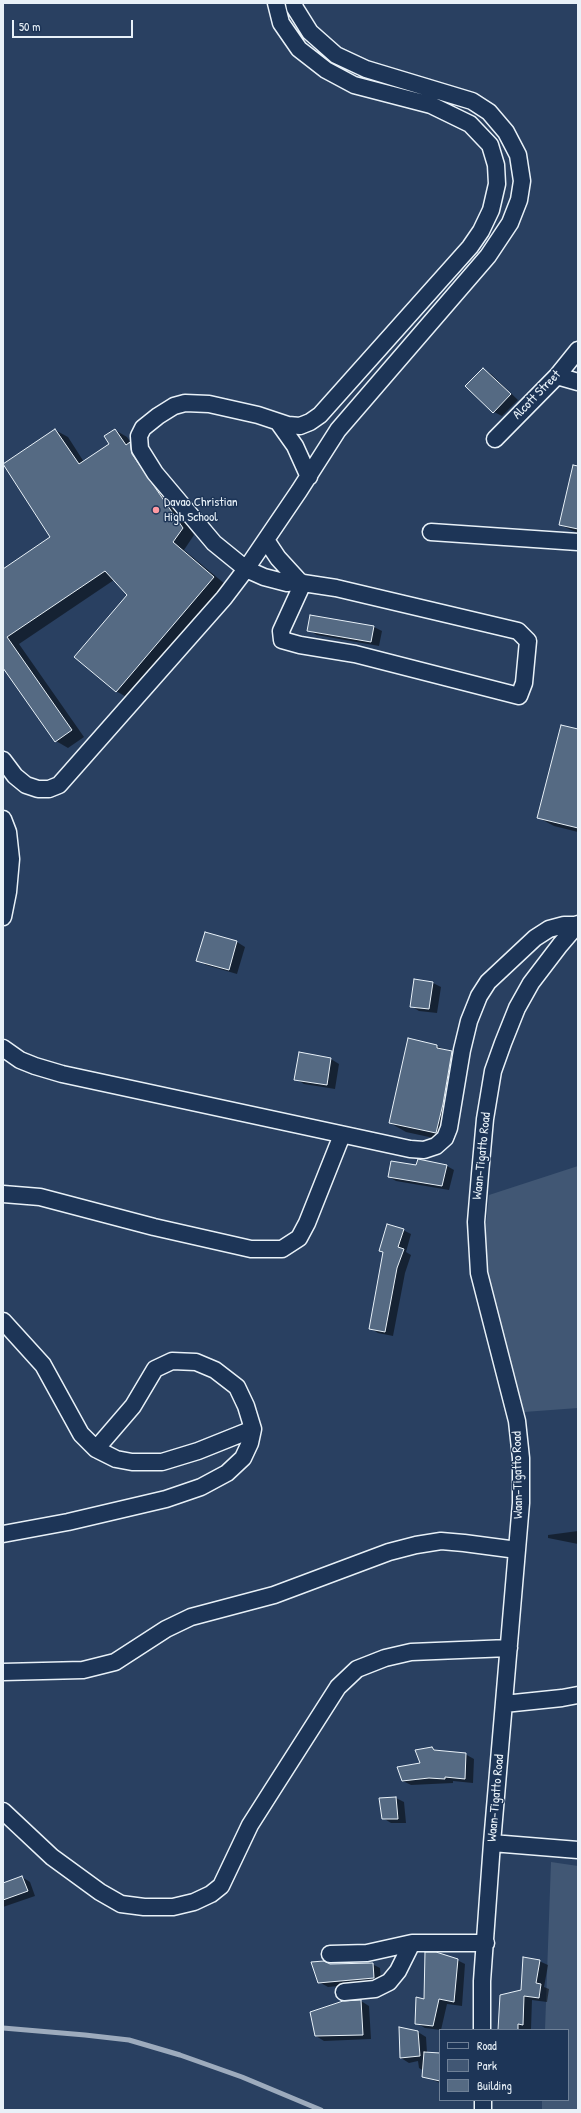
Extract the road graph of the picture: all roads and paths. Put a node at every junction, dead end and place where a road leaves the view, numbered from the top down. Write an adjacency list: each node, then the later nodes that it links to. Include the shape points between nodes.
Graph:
1 (276, 3): 6 (street, via 281,23 298,49 326,70 354,85 431,105 470,124 490,145 496,165 496,184 491,210 478,237)
2 (294, 3): 8 (street, via 310,32 336,55 366,69 472,101 489,112 506,132 518,156 522,181 519,200 510,223 488,256)
3 (578, 350): 4 (street, Alcott Street)
4 (557, 376): 5 (street); 9 (street, Alcott Street)
5 (578, 382)
6 (320, 415): 7 (street, via 300,426); 8 (street)
7 (278, 422): 10 (street, via 295,446); 14 (street, via 258,414 209,404 185,403 174,406 158,416 143,428 139,436 140,449 155,473 214,543)
8 (338, 430): 10 (street)
9 (495, 439)
10 (309, 477): 12 (street)
11 (432, 532): 13 (street)
12 (266, 540): 14 (street); 15 (street, via 278,558)
13 (578, 542)
14 (246, 569): 15 (street, via 287,583); 16 (street, via 224,598 58,786 43,789 26,785 15,776)
15 (301, 582): 15 (street, via 281,631 282,640 355,654 519,696 524,683 528,641 518,631)
16 (3, 760)
17 (3, 819): 18 (street, via 8,832 11,859)
18 (3, 917)
19 (578, 925): 21 (street, via 549,929 535,938 488,982 479,996 469,1021 462,1050 449,1128 436,1146 410,1149); 27 (street, Waan-Tigatto Road, via 531,983 518,1008 493,1071 485,1119 476,1250 479,1273 517,1421 521,1458)
20 (3, 1048): 21 (street, via 20,1060 62,1074)
21 (342, 1135): 22 (street, via 307,1224 299,1238 282,1249 251,1249 40,1197)
22 (3, 1194)
23 (3, 1322): 25 (street, via 43,1365 81,1434)
24 (253, 1429): 25 (street, via 162,1462 132,1462); 25 (street, via 237,1387 215,1370 196,1362 172,1361 155,1369 133,1406); 26 (street, via 243,1458 227,1473 201,1487 68,1522)
25 (96, 1449)
26 (3, 1534)
27 (517, 1550): 28 (street, Waan-Tigatto Road); 29 (street, via 464,1542 441,1541 416,1545 389,1552 274,1595 191,1617 166,1629 115,1662 83,1670)
28 (509, 1648): 31 (street, Waan-Tigatto Road); 32 (street, via 411,1652 385,1658 357,1669 338,1687 283,1771 250,1825 221,1886 194,1902 172,1907 121,1904 100,1892 52,1856)
29 (3, 1672)
30 (578, 1695): 31 (street)
31 (504, 1704): 33 (street, Waan-Tigatto Road)
32 (3, 1811)
33 (492, 1843): 34 (street); 36 (street, Waan-Tigatto Road)
34 (578, 1850)
35 (412, 1943): 36 (street); 37 (street, via 367,1953); 38 (street, via 398,1971 389,1982 375,1989)
36 (486, 1943): 39 (street, Waan-Tigatto Road, via 482,1981)
37 (330, 1954)
38 (344, 1992)
39 (482, 2029)

